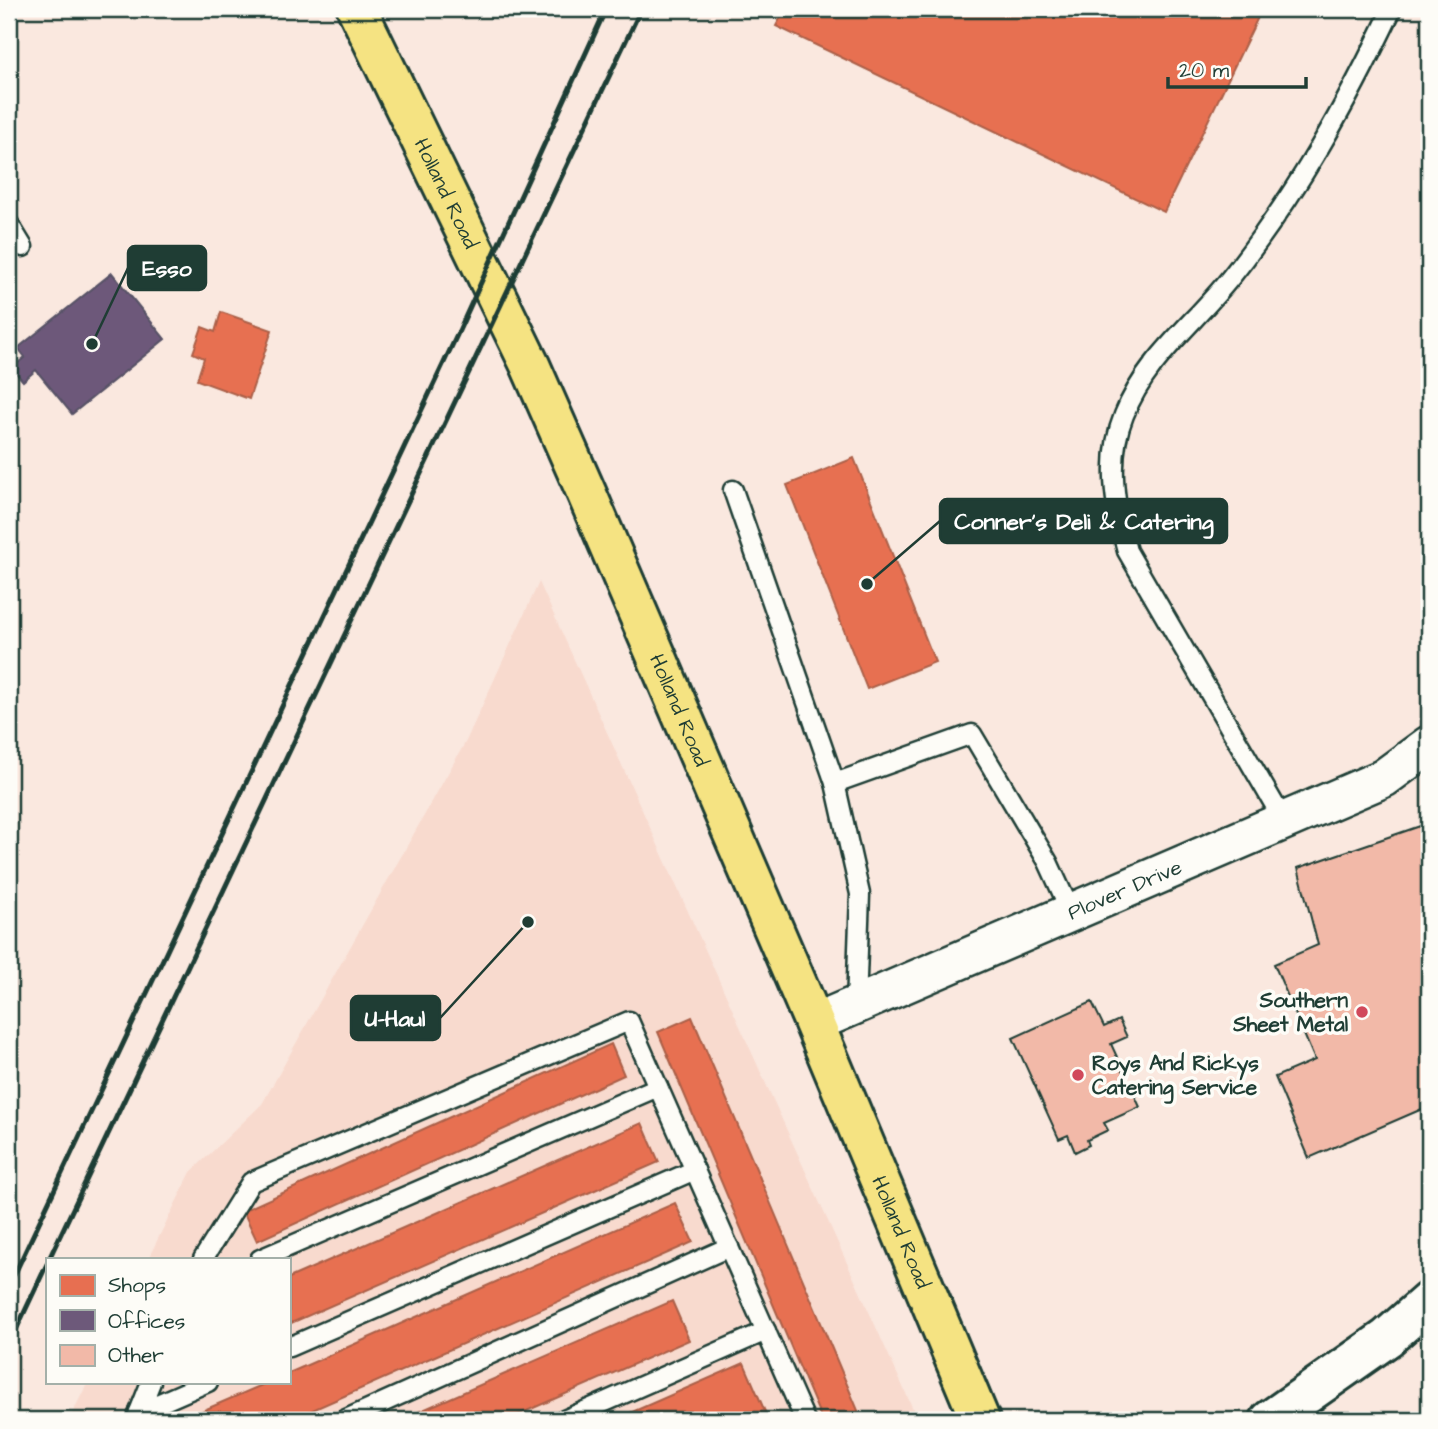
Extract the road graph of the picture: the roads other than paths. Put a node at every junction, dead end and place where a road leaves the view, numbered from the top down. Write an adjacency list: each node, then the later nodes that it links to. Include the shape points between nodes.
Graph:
1 (357, 9): 11 (main road, Holland Road, via 552,416)
2 (1392, 9): 8 (lane, via 1351,96 1295,190 1230,278 1148,368 1123,417 1114,462 1115,507 1126,551)
3 (9, 224): 4 (lane)
4 (23, 247)
5 (733, 490): 7 (lane)
6 (1429, 745): 8 (street, Plover Drive, via 1384,778)
7 (835, 783): 9 (lane, via 972,734 1048,862); 10 (lane, via 860,894)
8 (1284, 821): 9 (street, Plover Drive)
9 (1071, 912): 10 (street, Plover Drive)
10 (856, 1004): 11 (street, Plover Drive)
11 (814, 1023): 26 (main road, Holland Road)
12 (659, 1087): 13 (lane); 15 (lane, via 629,1021 251,1182); 16 (lane)
13 (695, 1170): 14 (lane); 19 (lane)
14 (729, 1247): 18 (lane); 23 (lane)
15 (204, 1258)
16 (262, 1258)
17 (1429, 1301): 27 (street, via 1387,1338)
18 (766, 1331): 24 (lane); 25 (lane)
19 (290, 1347)
20 (150, 1384): 22 (lane)
21 (204, 1384): 22 (lane)
22 (138, 1416)
23 (344, 1420)
24 (564, 1420)
25 (805, 1420)
26 (980, 1420)
27 (1269, 1420)

